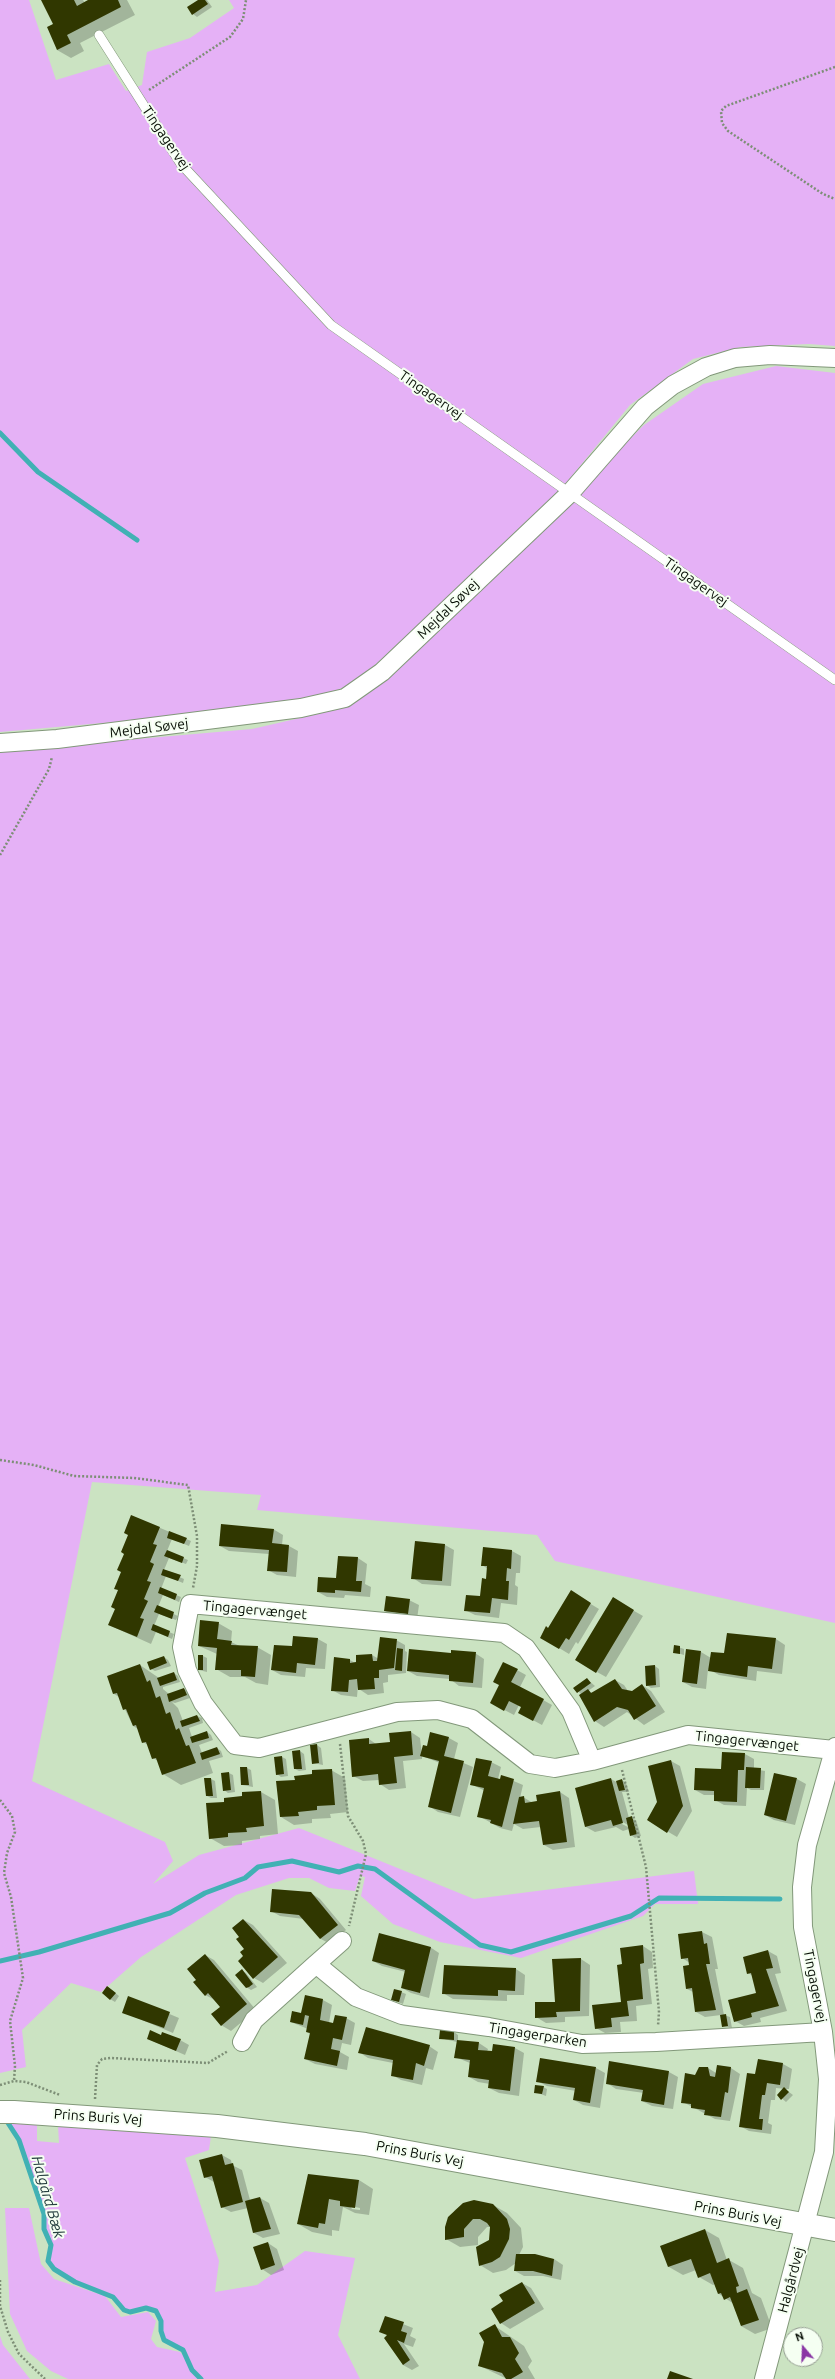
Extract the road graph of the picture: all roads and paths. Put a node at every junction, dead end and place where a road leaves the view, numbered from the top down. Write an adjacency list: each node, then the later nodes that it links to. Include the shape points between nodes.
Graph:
1 (246, 0): 4 (path, via 243,19 230,37)
2 (99, 35): 4 (lane, Tingagervej)
3 (835, 67): 5 (path, via 726,106 721,111 722,123 728,131 823,194)
4 (138, 97): 7 (lane, Tingagervej, via 182,164 331,325)
5 (835, 199)
6 (835, 358): 7 (street, Mejdal Søvej, via 770,355 736,358 706,367 673,385 645,407)
7 (570, 493): 8 (lane, Tingagervej); 9 (street, Mejdal Søvej, via 382,672 345,698 301,708)
8 (835, 680)
9 (57, 739): 10 (street, Mejdal Søvej); 11 (path, via 49,769)
10 (0, 743)
11 (0, 855)
12 (0, 1460): 13 (path, via 34,1464 74,1476 134,1478 188,1485 197,1536 197,1566)
13 (190, 1604): 14 (street, Tingagervænget, via 182,1648 187,1670 203,1703 235,1745 259,1748); 17 (street, Tingagervænget, via 504,1633 526,1648 571,1711)
14 (338, 1728): 17 (street, Tingagervænget, via 397,1712 438,1710 472,1719 530,1764 555,1768); 19 (path, via 348,1816 363,1841 366,1854 349,1926)
15 (835, 1748): 16 (street, Tingagervænget, via 688,1735); 21 (street, Tingagervej, via 807,1845 802,1887 804,1927)
16 (618, 1754): 17 (street, Tingagervænget); 23 (path, via 647,1876 659,2012)
17 (592, 1761)
18 (0, 1800): 24 (path, via 12,1816 15,1832 7,1853 4,1873 11,1897 23,1978 10,2021)
19 (342, 1941): 20 (street)
20 (316, 1964): 22 (street, via 254,2020); 23 (street, Tingagerparken, via 356,1997 402,2016 489,2027 582,2044)
21 (823, 2032): 23 (street, Tingagerparken); 27 (street, Tingagervej, via 828,2079 824,2152)
22 (242, 2042): 25 (path, via 208,2063 102,2059 96,2065)
23 (656, 2042)
24 (14, 2081)
25 (94, 2101)
26 (0, 2112): 27 (street, Prins Buris Vej, via 217,2126 365,2144)
27 (805, 2226): 28 (street, Prins Buris Vej); 32 (street, Halgårdvej)
28 (835, 2230)
29 (0, 2280): 30 (path)
30 (0, 2306): 31 (path, via 8,2332 19,2354)
31 (45, 2379)
32 (764, 2379)

